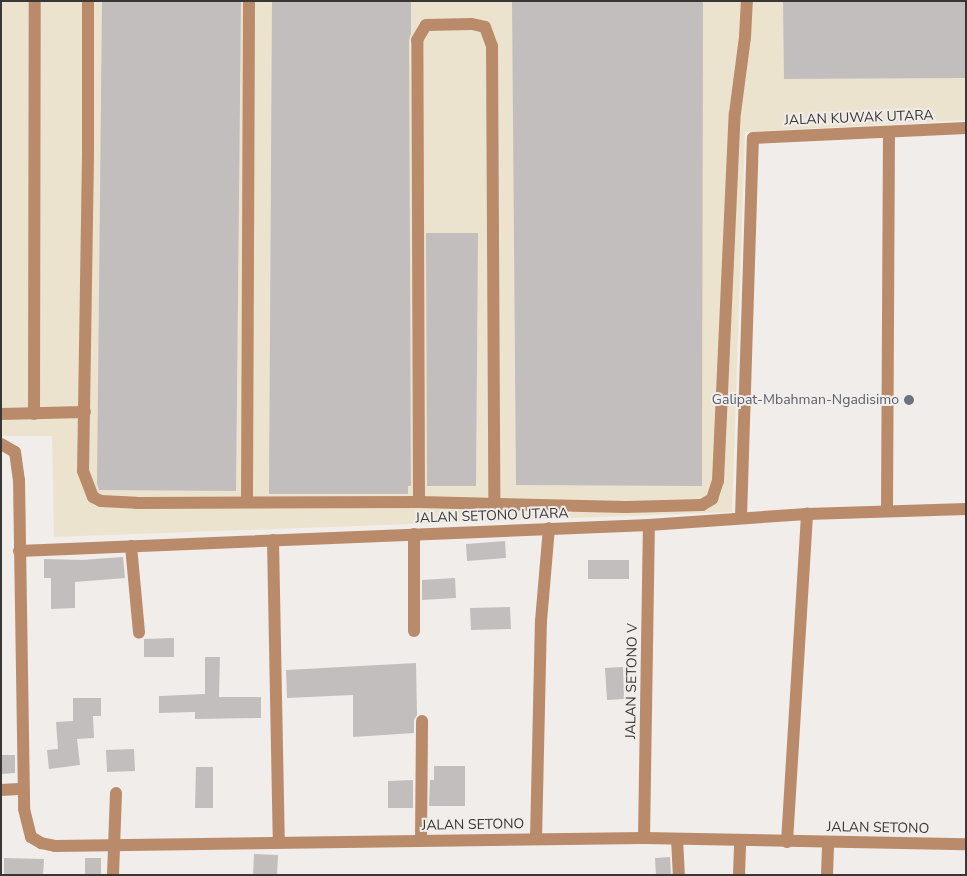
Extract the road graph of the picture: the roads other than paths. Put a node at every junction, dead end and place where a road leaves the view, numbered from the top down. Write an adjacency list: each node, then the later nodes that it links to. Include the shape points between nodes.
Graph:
1 (36, 1): 9 (street)
2 (88, 1): 7 (street)
3 (249, 1): 11 (street)
4 (747, 1): 13 (street, via 735,113 718,481 712,499 702,505 681,506)
5 (966, 128): 6 (street, JALAN KUWAK UTARA)
6 (889, 132): 15 (street); 17 (street, JALAN KUWAK UTARA, via 753,138)
7 (85, 412): 9 (street); 11 (street, via 83,471 93,497 101,501 207,504)
8 (1, 414): 9 (street)
9 (34, 414)
10 (1, 444): 23 (street, via 15,452 19,480)
11 (247, 501): 12 (street)
12 (419, 502): 13 (street); 13 (street, via 417,40 426,25 472,24 485,27 492,46)
13 (494, 504)
14 (966, 509): 15 (street, JALAN SETONO UTARA)
15 (887, 511): 16 (street, JALAN SETONO UTARA)
16 (807, 514): 17 (street, JALAN SETONO UTARA); 36 (street)
17 (741, 518): 18 (street, JALAN SETONO UTARA)
18 (649, 525): 19 (street, JALAN SETONO UTARA); 30 (street, JALAN SETONO V)
19 (549, 528): 20 (street, JALAN SETONO UTARA); 31 (street, via 541,621)
20 (414, 534): 21 (street, JALAN SETONO UTARA); 24 (street)
21 (273, 540): 22 (street, JALAN SETONO UTARA); 35 (street)
22 (131, 546): 23 (street, JALAN SETONO UTARA); 25 (street)
23 (19, 551): 27 (street)
24 (414, 631)
25 (139, 634)
26 (422, 721): 33 (street)
27 (23, 789): 28 (street); 39 (street, JALAN SETONO, via 31,837 56,846)
28 (1, 790)
29 (116, 793): 39 (street)
30 (644, 838): 31 (street, JALAN SETONO); 32 (street, JALAN SETONO)
31 (536, 839): 33 (street, JALAN SETONO)
32 (677, 839): 34 (street, JALAN SETONO); 41 (street)
33 (421, 841): 35 (street, JALAN SETONO)
34 (740, 841): 36 (street, JALAN SETONO); 42 (street)
35 (279, 842): 39 (street, JALAN SETONO)
36 (787, 842): 37 (street, JALAN SETONO)
37 (828, 842): 38 (street, JALAN SETONO); 43 (street)
38 (966, 844)
39 (113, 845): 40 (street)
40 (113, 875)
41 (678, 875)
42 (739, 875)
43 (827, 875)

